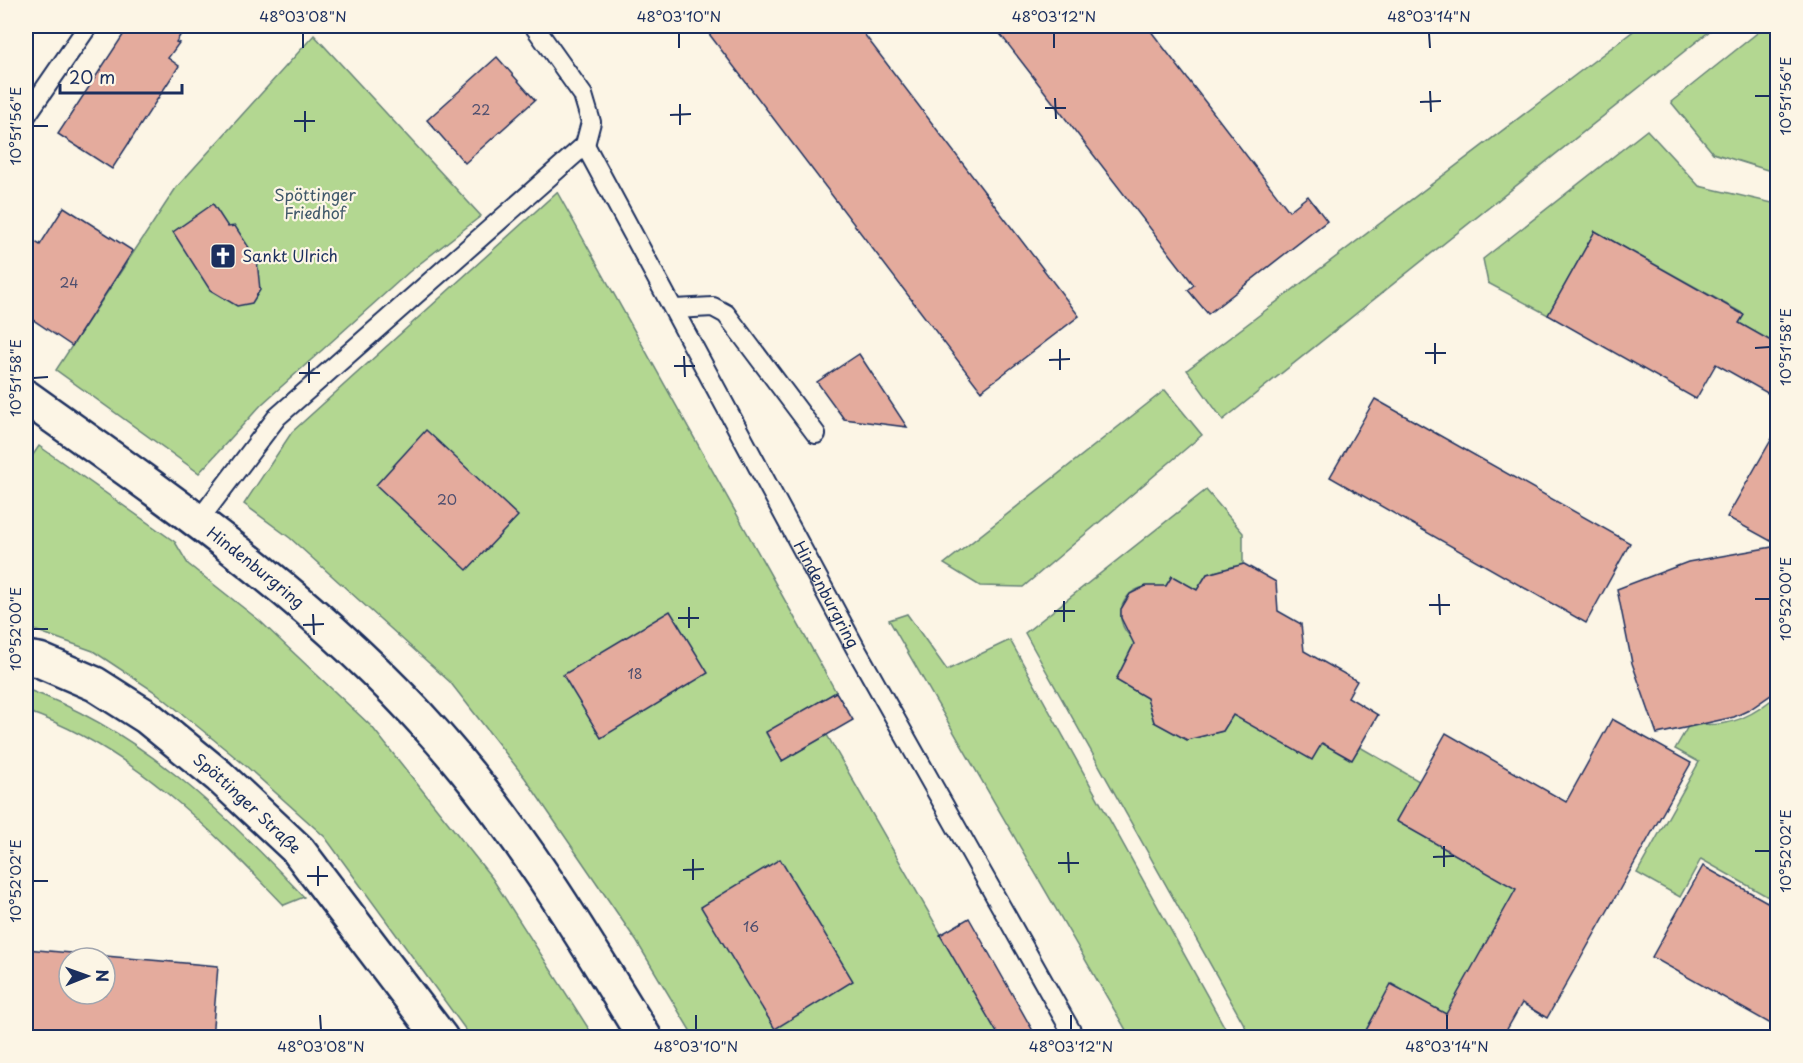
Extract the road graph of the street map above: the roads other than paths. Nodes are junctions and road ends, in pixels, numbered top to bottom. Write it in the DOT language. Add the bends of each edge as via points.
graph roads {
  1 [pos="88,26"];
  2 [pos="534,26"];
  3 [pos="26,116"];
  4 [pos="585,146"];
  5 [pos="675,309"];
  6 [pos="26,397"];
  7 [pos="816,434"];
  8 [pos="199,520"];
  9 [pos="26,658"];
  10 [pos="441,1038"];
  11 [pos="645,1038"];
  12 [pos="1075,1038"];
  1 -- 3 [label="lane"];
  2 -- 4 [label="lane" via="583,95 591,122"];
  4 -- 5 [label="lane, Hindenburgring"];
  4 -- 8 [label="lane, Hindenburgring" via="277,417"];
  5 -- 7 [label="lane" via="713,307 726,314"];
  5 -- 12 [label="lane, Hindenburgring" via="856,649"];
  6 -- 8 [label="main road, Hindenburgring"];
  8 -- 11 [label="main road, Hindenburgring" via="286,589 381,676 435,734 505,822"];
  9 -- 10 [label="main road, Spöttinger Straße" via="96,684 147,717 219,776 298,849"];
}
